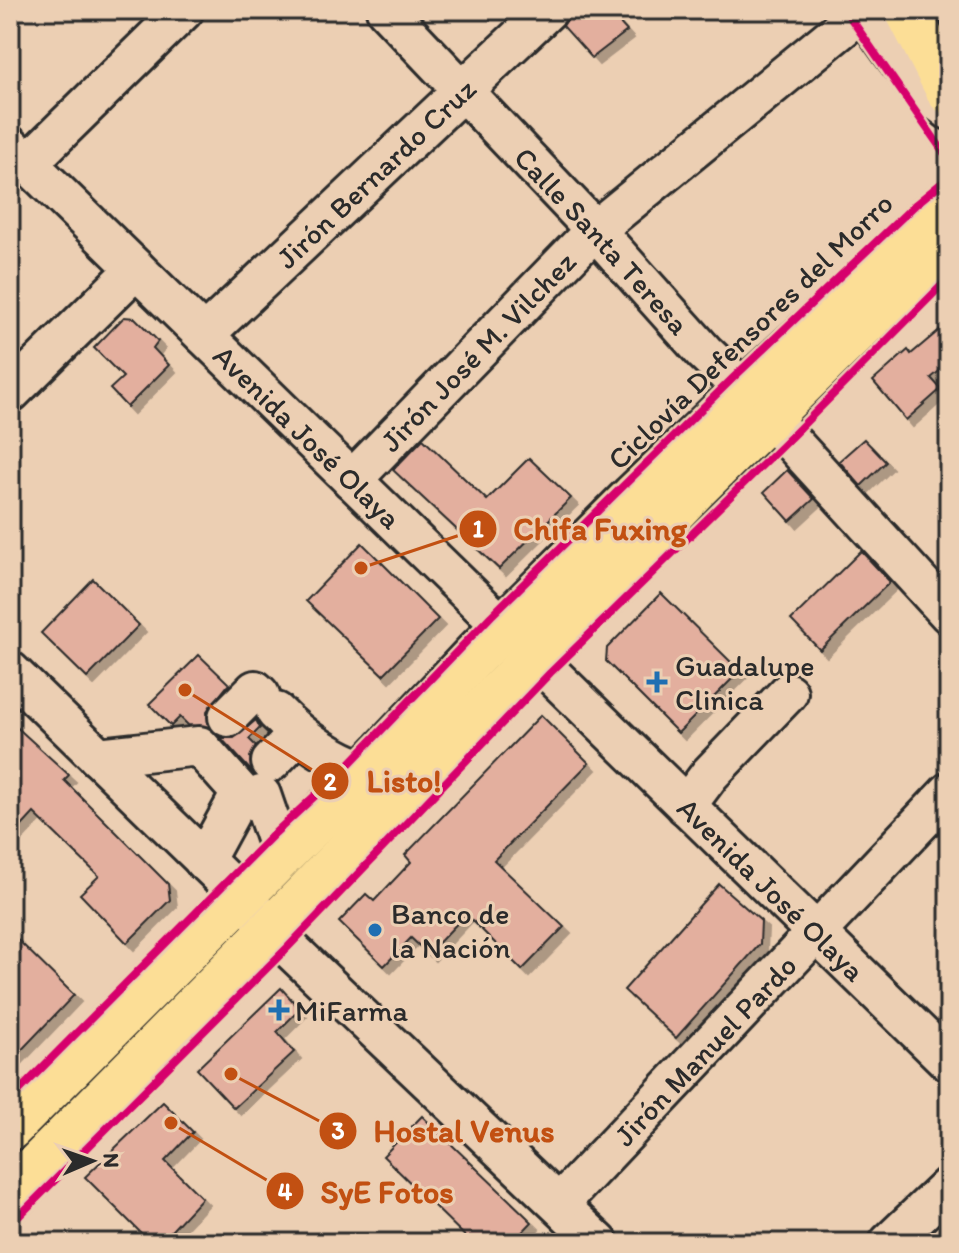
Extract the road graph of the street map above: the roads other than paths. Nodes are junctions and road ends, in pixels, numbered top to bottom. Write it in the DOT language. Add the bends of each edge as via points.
graph roads {
  1 [pos="184,10"];
  2 [pos="386,10"];
  3 [pos="548,10"];
  4 [pos="863,10"];
  5 [pos="907,10"];
  6 [pos="461,91"];
  7 [pos="949,92"];
  8 [pos="949,110"];
  9 [pos="19,154"];
  10 [pos="949,203"];
  11 [pos="595,230"];
  12 [pos="949,240"];
  13 [pos="136,269"];
  14 [pos="204,335"];
  15 [pos="10,393"];
  16 [pos="756,404"];
  17 [pos="352,480"];
  18 [pos="949,614"];
  19 [pos="503,627"];
  20 [pos="534,657"];
  21 [pos="10,671"];
  22 [pos="788,693"];
  23 [pos="278,714"];
  24 [pos="210,735"];
  25 [pos="98,757"];
  26 [pos="366,771"];
  27 [pos="255,784"];
  28 [pos="949,792"];
  29 [pos="686,806"];
  30 [pos="281,853"];
  31 [pos="204,861"];
  32 [pos="240,895"];
  33 [pos="271,929"];
  34 [pos="816,932"];
  35 [pos="949,1062"];
  36 [pos="10,1128"];
  37 [pos="949,1186"];
  38 [pos="10,1193"];
  39 [pos="559,1204"];
  40 [pos="599,1243"];
  41 [pos="889,1243"];
  1 -- 9 [label="street"];
  2 -- 6 [label="street, Calle Santa Teresa"];
  3 -- 6 [label="street, Jirón Bernardo Cruz"];
  4 -- 8 [label="street" via="907,72"];
  4 -- 11 [label="street, Jirón José M. Vilchez"];
  5 -- 7 [label="main road"];
  6 -- 11 [label="street, Calle Santa Teresa"];
  6 -- 14 [label="street, Jirón Bernardo Cruz"];
  9 -- 13 [label="street, Avenida José Olaya"];
  10 -- 16 [label="main road"];
  11 -- 16 [label="street, Calle Santa Teresa"];
  11 -- 17 [label="street, Jirón José M. Vilchez"];
  12 -- 16 [label="main road"];
  13 -- 14 [label="street, Avenida José Olaya"];
  13 -- 15 [label="street"];
  14 -- 17 [label="street, Avenida José Olaya"];
  16 -- 18 [label="street, Calle Santa Teresa"];
  16 -- 19 [label="main road" via="634,496"];
  16 -- 20 [label="main road" via="696,488"];
  17 -- 19 [label="street, Avenida José Olaya"];
  19 -- 20 [label="street, Avenida José Olaya"];
  19 -- 26 [label="main road"];
  20 -- 29 [label="street, Avenida José Olaya"];
  20 -- 33 [label="main road"];
  21 -- 25 [label="street"];
  22 -- 29 [label="street"];
  23 -- 24 [label="street" via="255,690"];
  23 -- 26 [label="street" via="348,765"];
  23 -- 27 [label="street"];
  24 -- 25 [label="street"];
  24 -- 27 [label="street"];
  25 -- 31 [label="street"];
  26 -- 30 [label="main road"];
  27 -- 30 [label="street"];
  27 -- 31 [label="street"];
  28 -- 34 [label="street, Jirón Manuel Pardo"];
  29 -- 34 [label="street, Avenida José Olaya"];
  30 -- 32 [label="main road"];
  31 -- 32 [label="street"];
  32 -- 33 [label="street"];
  32 -- 36 [label="main road"];
  33 -- 38 [label="main road"];
  33 -- 39 [label="street"];
  34 -- 35 [label="street, Avenida José Olaya"];
  34 -- 39 [label="street, Jirón Manuel Pardo"];
  37 -- 41 [label="street"];
  39 -- 40 [label="street"];
}
